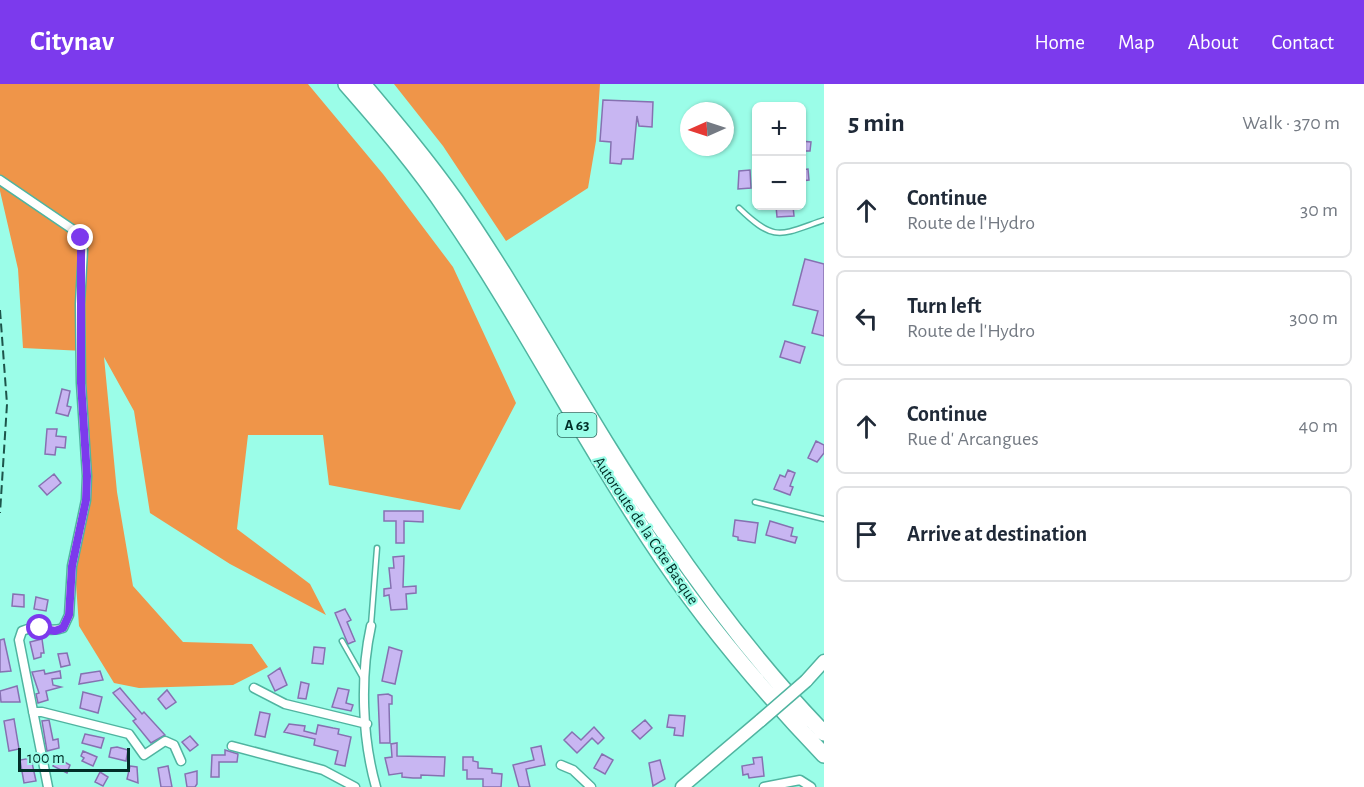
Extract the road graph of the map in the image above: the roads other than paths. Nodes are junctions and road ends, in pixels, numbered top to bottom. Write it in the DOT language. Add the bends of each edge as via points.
graph roads {
  1 [pos="346,84"];
  2 [pos="363,84"];
  3 [pos="0,180"];
  4 [pos="739,208"];
  5 [pos="824,220"];
  6 [pos="755,502"];
  7 [pos="824,519"];
  8 [pos="377,548"];
  9 [pos="371,626"];
  10 [pos="342,641"];
  11 [pos="824,661"];
  12 [pos="364,678"];
  13 [pos="254,688"];
  14 [pos="33,712"];
  15 [pos="367,724"];
  16 [pos="824,733"];
  17 [pos="232,746"];
  18 [pos="824,755"];
  19 [pos="181,761"];
  20 [pos="561,765"];
  21 [pos="48,787"];
  22 [pos="355,787"];
  23 [pos="376,787"];
  24 [pos="591,787"];
  25 [pos="682,787"];
  26 [pos="764,787"];
  27 [pos="811,787"];
  1 -- 18 [label="highway, Autoroute de la Côte Basque / A 63" via="397,143 453,218 651,543 719,634"];
  2 -- 16 [label="highway, Autoroute de la Côte Basque / A 63" via="456,201 663,532 734,628 795,704"];
  3 -- 14 [label="street" via="81,238 86,500 72,566 69,615 63,628 55,631 30,627 22,631 19,640"];
  4 -- 5 [label="lane" via="770,233 780,234"];
  6 -- 7 [label="lane"];
  8 -- 9 [label="lane"];
  9 -- 12 [label="street"];
  10 -- 12 [label="lane"];
  11 -- 25 [label="street, bridge" via="806,681"];
  12 -- 15 [label="street"];
  13 -- 15 [label="street" via="285,704"];
  14 -- 19 [label="street" via="129,734 144,755 165,741 174,745"];
  14 -- 21 [label="street"];
  15 -- 23 [label="street" via="368,758"];
  17 -- 22 [label="street" via="323,770"];
  20 -- 24 [label="street" via="573,770"];
  26 -- 27 [label="street" via="800,780"];
}
